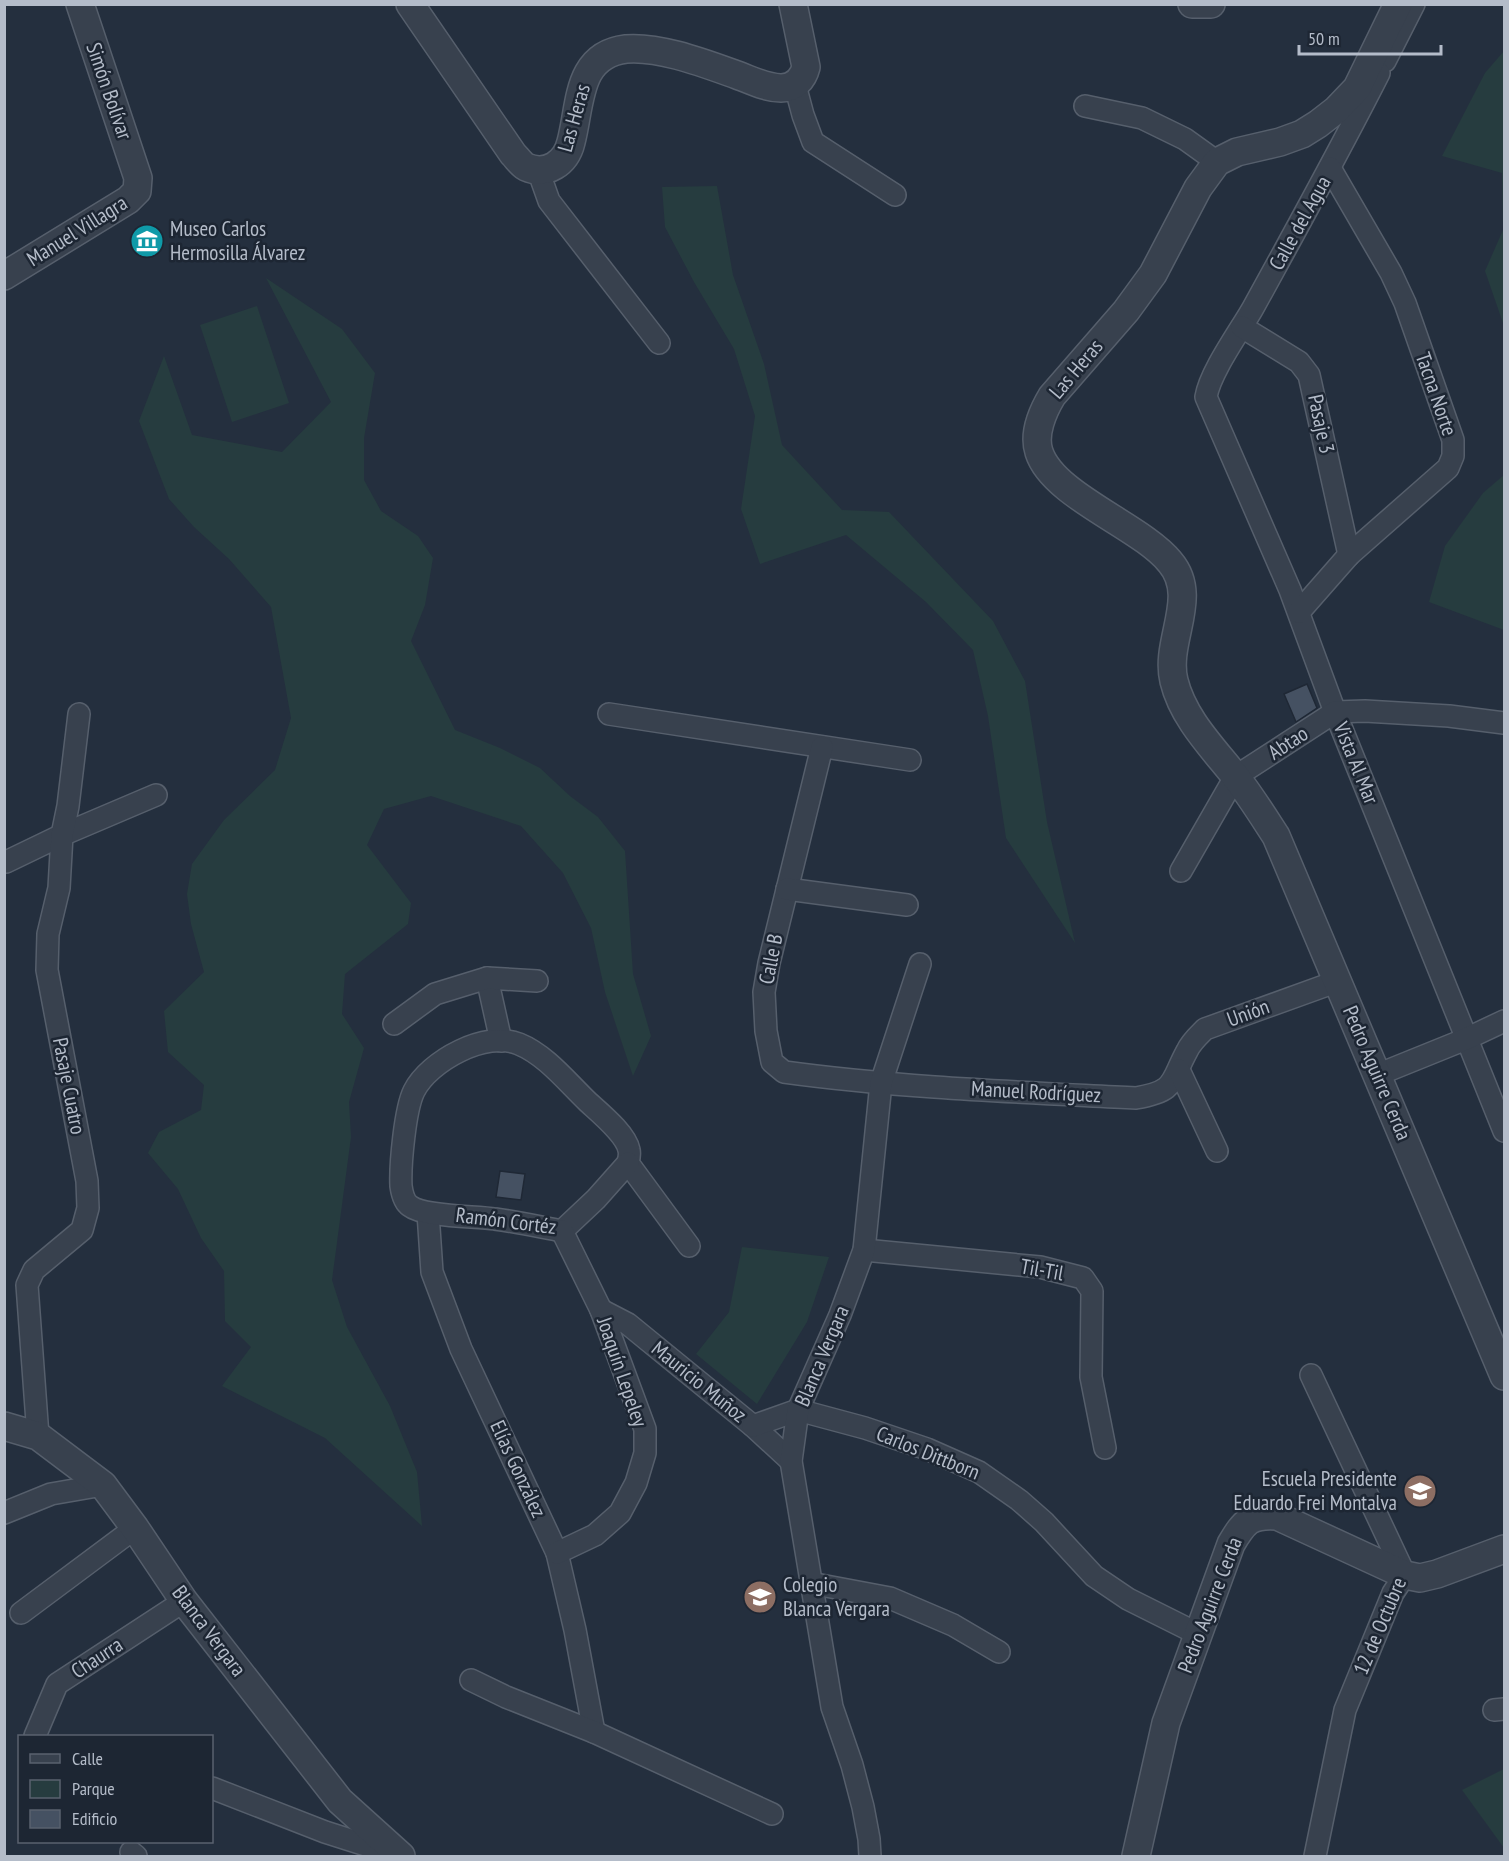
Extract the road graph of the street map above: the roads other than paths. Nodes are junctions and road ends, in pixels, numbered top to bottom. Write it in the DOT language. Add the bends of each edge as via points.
graph roads {
  1 [pos="80,4"];
  2 [pos="410,4"];
  3 [pos="793,4"];
  4 [pos="1192,4"];
  5 [pos="1211,4"];
  6 [pos="1398,4"];
  7 [pos="1414,4"];
  8 [pos="1381,55"];
  9 [pos="795,85"];
  10 [pos="1085,106"];
  11 [pos="1217,162"];
  12 [pos="1330,168"];
  13 [pos="537,170"];
  14 [pos="138,178"];
  15 [pos="895,195"];
  16 [pos="4,276"];
  17 [pos="1242,327"];
  18 [pos="659,343"];
  19 [pos="1206,396"];
  20 [pos="1349,555"];
  21 [pos="1299,612"];
  22 [pos="1335,712"];
  23 [pos="79,714"];
  24 [pos="609,714"];
  25 [pos="1504,723"];
  26 [pos="822,747"];
  27 [pos="910,760"];
  28 [pos="1235,777"];
  29 [pos="156,795"];
  30 [pos="62,835"];
  31 [pos="6,862"];
  32 [pos="1181,871"];
  33 [pos="787,889"];
  34 [pos="907,905"];
  35 [pos="920,964"];
  36 [pos="487,978"];
  37 [pos="537,981"];
  38 [pos="1338,981"];
  39 [pos="1504,1021"];
  40 [pos="394,1024"];
  41 [pos="1466,1039"];
  42 [pos="501,1041"];
  43 [pos="1179,1070"];
  44 [pos="1377,1075"];
  45 [pos="881,1083"];
  46 [pos="1504,1131"];
  47 [pos="1217,1151"];
  48 [pos="628,1163"];
  49 [pos="428,1213"];
  50 [pos="562,1231"];
  51 [pos="689,1246"];
  52 [pos="864,1250"];
  53 [pos="601,1310"];
  54 [pos="1311,1375"];
  55 [pos="1504,1376"];
  56 [pos="798,1410"];
  57 [pos="4,1426"];
  58 [pos="753,1426"];
  59 [pos="38,1436"];
  60 [pos="1105,1448"];
  61 [pos="791,1461"];
  62 [pos="103,1485"];
  63 [pos="4,1513"];
  64 [pos="135,1528"];
  65 [pos="1504,1549"];
  66 [pos="557,1553"];
  67 [pos="1406,1575"];
  68 [pos="810,1583"];
  69 [pos="184,1601"];
  70 [pos="21,1613"];
  71 [pos="1198,1634"];
  72 [pos="999,1652"];
  73 [pos="471,1680"];
  74 [pos="594,1732"];
  75 [pos="36,1735"];
  76 [pos="213,1788"];
  77 [pos="772,1814"];
  78 [pos="401,1856"];
  79 [pos="870,1857"];
  80 [pos="1136,1857"];
  81 [pos="1315,1857"];
  1 -- 14 [label="street, Simón Bolívar"];
  2 -- 13 [label="street, Las Heras" via="513,154 525,166"];
  3 -- 9 [label="street" via="806,67"];
  4 -- 5 [label="street"];
  6 -- 8 [label="street"];
  7 -- 8 [label="street"];
  8 -- 11 [label="street" via="1357,88 1318,124 1302,134 1237,152"];
  8 -- 12 [label="street, Calle del Agua"];
  9 -- 13 [label="street, Las Heras" via="763,85 645,49 611,52 598,60 581,89 567,153 551,169"];
  9 -- 15 [label="street" via="813,141"];
  10 -- 11 [label="street" via="1142,118 1185,139"];
  11 -- 28 [label="street, Las Heras" via="1198,188 1153,274 1052,396 1042,412 1037,441 1045,465 1057,478 1152,546 1177,571 1182,605 1172,655 1174,681 1203,739"];
  12 -- 17 [label="street, Calle del Agua"];
  12 -- 20 [label="street, Tacna Norte" via="1405,303 1453,440 1448,468"];
  13 -- 18 [label="street" via="549,201"];
  14 -- 16 [label="street, Manuel Villagra" via="137,191 128,200"];
  17 -- 19 [label="street, Calle del Agua" via="1208,385"];
  17 -- 20 [label="street, Pasaje 3" via="1299,362 1309,375"];
  19 -- 21 [label="street, Vista Al Mar"];
  20 -- 21 [label="street, Tacna Norte"];
  21 -- 22 [label="street, Vista Al Mar"];
  22 -- 25 [label="street" via="1449,716"];
  22 -- 28 [label="street, Abtao"];
  22 -- 41 [label="street, Vista Al Mar"];
  23 -- 30 [label="street, Pasaje Cuatro"];
  24 -- 26 [label="street"];
  26 -- 27 [label="street"];
  26 -- 33 [label="street, Calle B"];
  28 -- 32 [label="street, Abtao"];
  28 -- 38 [label="street, Pedro Aguirre Cerda" via="1276,836"];
  29 -- 30 [label="street"];
  30 -- 31 [label="street"];
  30 -- 59 [label="street, Pasaje Cuatro" via="47,970 87,1181 88,1208 82,1230 34,1270 27,1285"];
  33 -- 34 [label="street"];
  33 -- 45 [label="street, Calle B" via="764,992 772,1062 784,1072"];
  35 -- 45 [label="street, Blanca Vergara"];
  36 -- 37 [label="street"];
  36 -- 40 [label="street" via="435,994"];
  36 -- 42 [label="street"];
  38 -- 43 [label="street, Unión" via="1205,1029 1187,1050"];
  38 -- 44 [label="street, Pedro Aguirre Cerda"];
  39 -- 41 [label="street"];
  41 -- 44 [label="street"];
  41 -- 46 [label="street, Vista Al Mar"];
  42 -- 48 [label="street" via="516,1042 535,1052 604,1117 626,1142 630,1152"];
  42 -- 49 [label="street" via="453,1053 432,1068 414,1091 406,1120 401,1186 410,1207"];
  43 -- 45 [label="street, Manuel Rodríguez" via="1169,1087 1136,1098"];
  43 -- 47 [label="street"];
  44 -- 55 [label="street, Pedro Aguirre Cerda"];
  45 -- 52 [label="street, Blanca Vergara"];
  48 -- 50 [label="street, Ramón Cortéz"];
  48 -- 51 [label="street"];
  49 -- 50 [label="street, Ramón Cortéz" via="493,1218"];
  49 -- 66 [label="street, Elías González" via="432,1272 461,1349"];
  50 -- 53 [label="street, Joaquín Lepeley"];
  52 -- 56 [label="street, Blanca Vergara"];
  52 -- 60 [label="street, Til-Til" via="1040,1267 1083,1278 1092,1291 1091,1377"];
  53 -- 58 [label="street, Mauricio Muñoz" via="628,1324"];
  53 -- 66 [label="street, Joaquín Lepeley" via="645,1430 645,1453 636,1483 620,1513 595,1535"];
  54 -- 67 [label="street, 12 de Octubre"];
  56 -- 58 [label="street"];
  56 -- 61 [label="street, Blanca Vergara"];
  56 -- 71 [label="street, Carlos Dittborn" via="927,1449 979,1472 1044,1522 1094,1576 1128,1599"];
  57 -- 59 [label="street, Blanca Vergara"];
  58 -- 61 [label="street, Mauricio Muñoz"];
  59 -- 62 [label="street, Blanca Vergara"];
  61 -- 68 [label="street, Blanca Vergara"];
  62 -- 63 [label="street" via="51,1494"];
  62 -- 64 [label="street, Blanca Vergara"];
  64 -- 69 [label="street, Blanca Vergara"];
  64 -- 70 [label="street"];
  65 -- 67 [label="street, Pedro Aguirre Cerda" via="1437,1574 1420,1578"];
  66 -- 74 [label="street, Elías González"];
  67 -- 71 [label="street, Pedro Aguirre Cerda" via="1277,1516 1250,1518 1231,1544"];
  67 -- 81 [label="street, 12 de Octubre" via="1394,1593 1345,1710"];
  68 -- 72 [label="street" via="890,1598 954,1625"];
  68 -- 79 [label="street, Blanca Vergara" via="832,1707 863,1807"];
  69 -- 75 [label="street, Chaurra" via="57,1684"];
  69 -- 78 [label="street, Blanca Vergara" via="340,1801"];
  71 -- 80 [label="street, Pedro Aguirre Cerda" via="1166,1723"];
  73 -- 74 [label="street"];
  74 -- 77 [label="street"];
  76 -- 78 [label="street" via="325,1832"];
}
